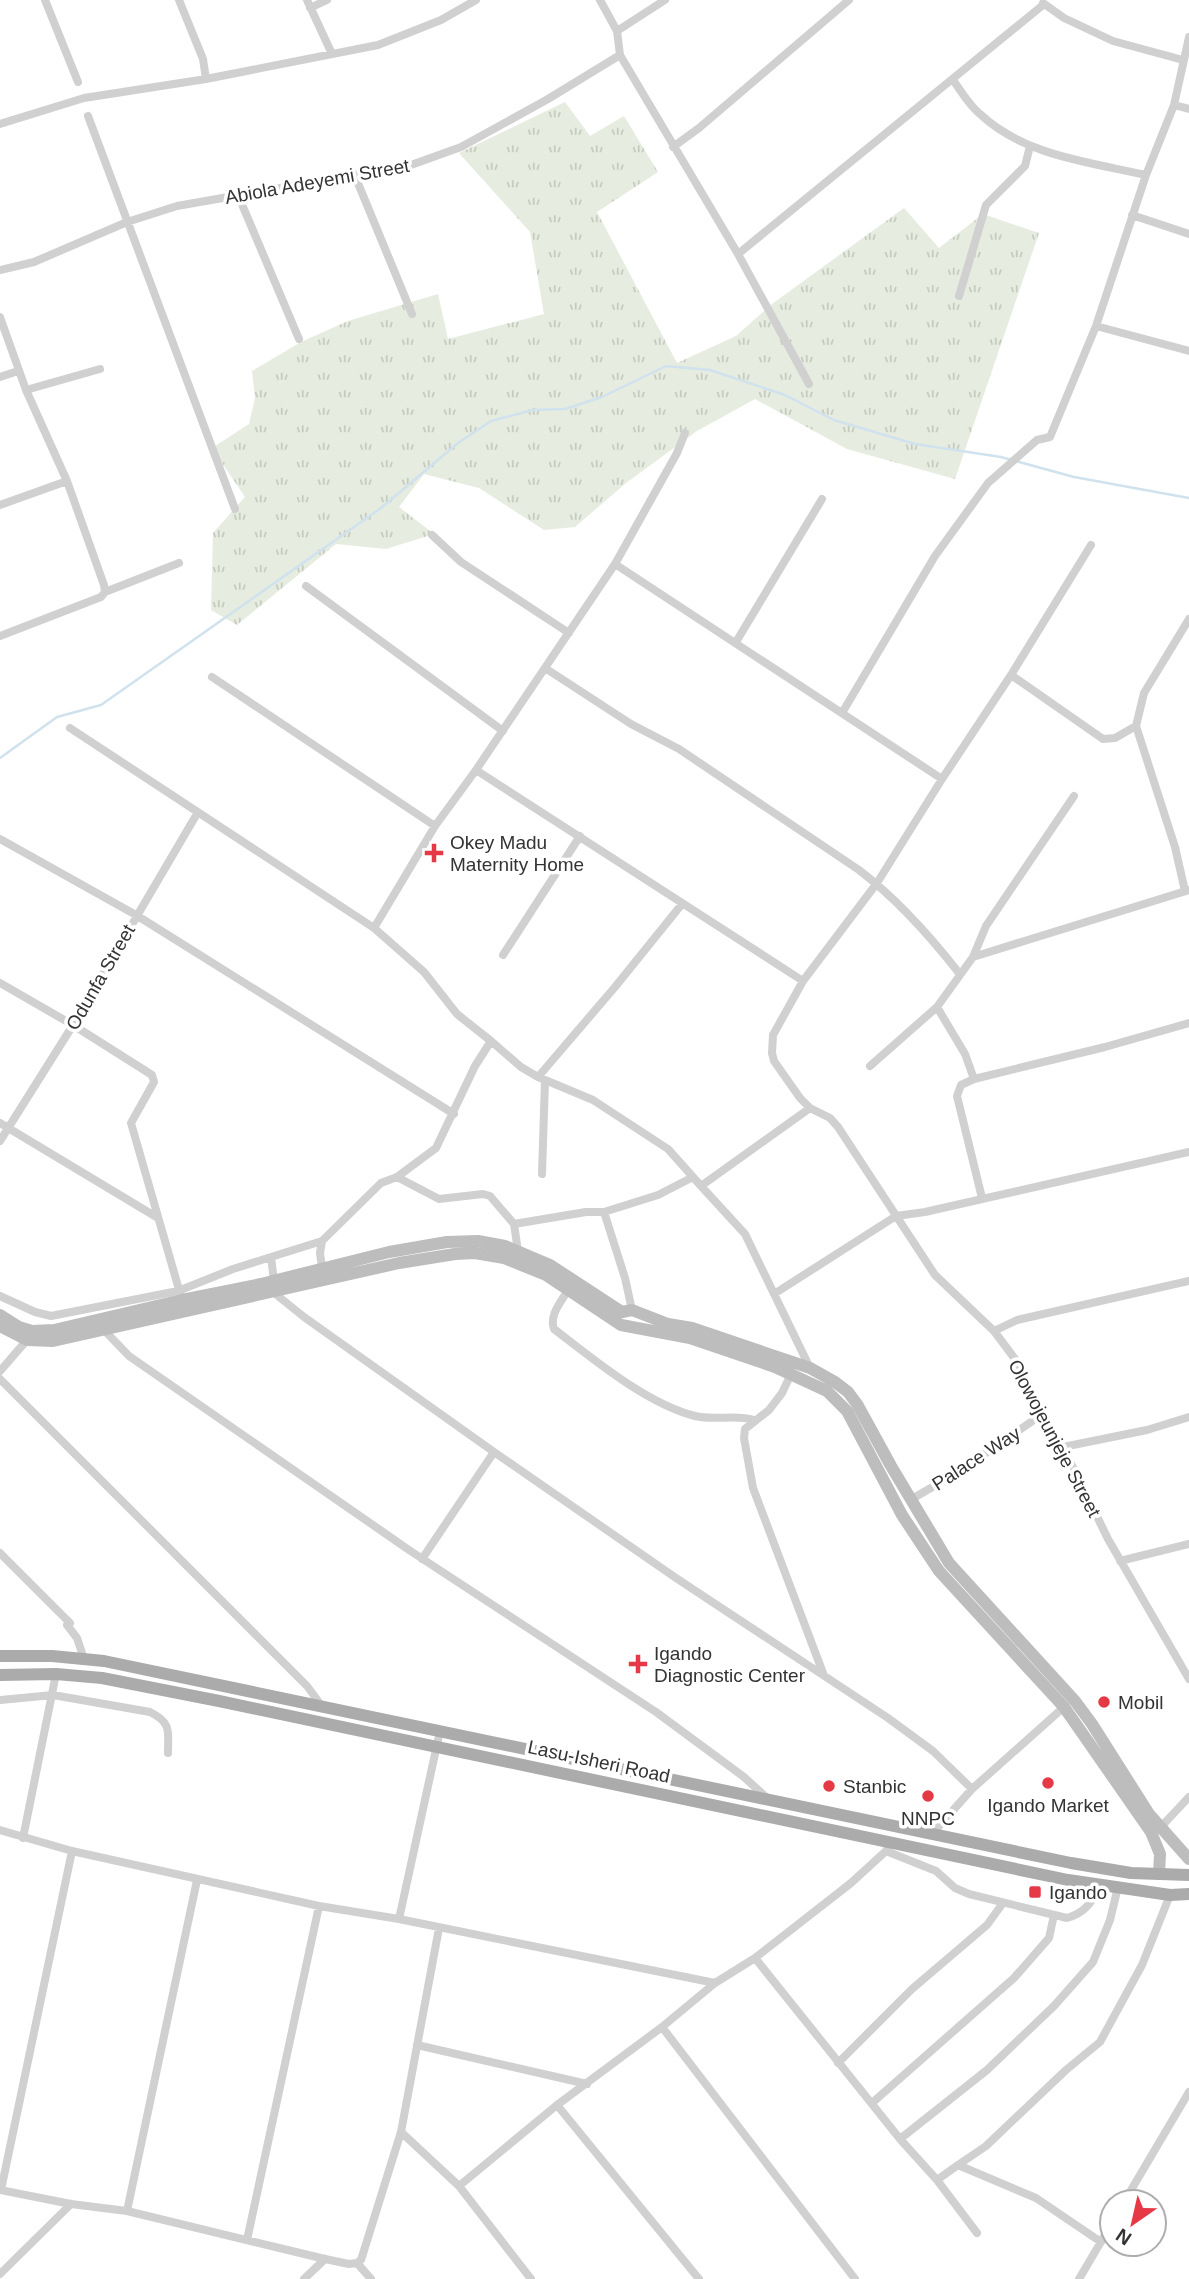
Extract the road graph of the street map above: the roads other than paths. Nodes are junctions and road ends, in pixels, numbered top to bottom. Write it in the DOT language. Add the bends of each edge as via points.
graph roads {
  1 [pos="45,0"];
  2 [pos="179,0"];
  3 [pos="327,0"];
  4 [pos="476,0"];
  5 [pos="600,0"];
  6 [pos="665,0"];
  7 [pos="849,0"];
  8 [pos="1042,2"];
  9 [pos="308,4"];
  10 [pos="617,30"];
  11 [pos="1189,37"];
  12 [pos="332,54"];
  13 [pos="620,55"];
  14 [pos="1183,60"];
  15 [pos="206,79"];
  16 [pos="953,80"];
  17 [pos="78,82"];
  18 [pos="1174,105"];
  19 [pos="1189,109"];
  20 [pos="88,116"];
  21 [pos="0,124"];
  22 [pos="1030,146"];
  23 [pos="673,147"];
  24 [pos="1146,175"];
  25 [pos="355,176"];
  26 [pos="238,195"];
  27 [pos="1132,215"];
  28 [pos="127,222"];
  29 [pos="1189,234"];
  30 [pos="738,254"];
  31 [pos="0,270"];
  32 [pos="960,296"];
  33 [pos="412,314"];
  34 [pos="0,317"];
  35 [pos="1096,327"];
  36 [pos="299,339"];
  37 [pos="1189,351"];
  38 [pos="100,369"];
  39 [pos="18,371"];
  40 [pos="0,377"];
  41 [pos="809,384"];
  42 [pos="26,390"];
  43 [pos="685,433"];
  44 [pos="67,481"];
  45 [pos="822,499"];
  46 [pos="0,505"];
  47 [pos="235,509"];
  48 [pos="432,535"];
  49 [pos="1091,545"];
  50 [pos="179,563"];
  51 [pos="615,564"];
  52 [pos="306,586"];
  53 [pos="104,592"];
  54 [pos="1189,619"];
  55 [pos="569,633"];
  56 [pos="0,636"];
  57 [pos="736,642"];
  58 [pos="545,668"];
  59 [pos="1011,675"];
  60 [pos="212,677"];
  61 [pos="842,713"];
  62 [pos="1136,726"];
  63 [pos="70,728"];
  64 [pos="503,731"];
  65 [pos="477,770"];
  66 [pos="942,779"];
  67 [pos="1074,796"];
  68 [pos="198,812"];
  69 [pos="435,826"];
  70 [pos="580,836"];
  71 [pos="0,839"];
  72 [pos="877,883"];
  73 [pos="1187,890"];
  74 [pos="682,904"];
  75 [pos="136,915"];
  76 [pos="374,928"];
  77 [pos="503,955"];
  78 [pos="973,957"];
  79 [pos="960,974"];
  80 [pos="803,981"];
  81 [pos="0,983"];
  82 [pos="937,1007"];
  83 [pos="1189,1023"];
  84 [pos="73,1026"];
  85 [pos="491,1041"];
  86 [pos="870,1066"];
  87 [pos="541,1079"];
  88 [pos="974,1079"];
  89 [pos="810,1108"];
  90 [pos="454,1114"];
  91 [pos="4,1125"];
  92 [pos="0,1141"];
  93 [pos="1189,1152"];
  94 [pos="542,1174"];
  95 [pos="397,1177"];
  96 [pos="693,1177"];
  97 [pos="701,1186"];
  98 [pos="982,1198"];
  99 [pos="604,1212"];
  100 [pos="896,1216"];
  101 [pos="158,1218"];
  102 [pos="514,1224"];
  103 [pos="321,1241"];
  104 [pos="518,1251"];
  105 [pos="271,1257"];
  106 [pos="322,1268"];
  107 [pos="1189,1281"];
  108 [pos="273,1286"];
  109 [pos="568,1290"];
  110 [pos="774,1294"];
  111 [pos="180,1295"];
  112 [pos="0,1296"];
  113 [pos="85,1308"];
  114 [pos="632,1310"];
  115 [pos="0,1315"];
  116 [pos="86,1324"];
  117 [pos="0,1326"];
  118 [pos="104,1330"];
  119 [pos="994,1331"];
  120 [pos="27,1340"];
  121 [pos="810,1368"];
  122 [pos="0,1371"];
  123 [pos="791,1374"];
  124 [pos="0,1380"];
  125 [pos="1041,1415"];
  126 [pos="1189,1417"];
  127 [pos="754,1420"];
  128 [pos="1063,1447"];
  129 [pos="494,1452"];
  130 [pos="910,1500"];
  131 [pos="1189,1544"];
  132 [pos="0,1553"];
  133 [pos="422,1559"];
  134 [pos="1120,1561"];
  135 [pos="0,1656"];
  136 [pos="84,1659"];
  137 [pos="823,1673"];
  138 [pos="56,1674"];
  139 [pos="0,1675"];
  140 [pos="1189,1679"];
  141 [pos="52,1695"];
  142 [pos="0,1700"];
  143 [pos="320,1705"];
  144 [pos="1064,1707"];
  145 [pos="440,1731"];
  146 [pos="437,1747"];
  147 [pos="167,1753"];
  148 [pos="972,1789"];
  149 [pos="1189,1797"];
  150 [pos="767,1798"];
  151 [pos="1160,1828"];
  152 [pos="0,1830"];
  153 [pos="931,1835"];
  154 [pos="23,1838"];
  155 [pos="888,1847"];
  156 [pos="72,1851"];
  157 [pos="1189,1860"];
  158 [pos="1160,1874"];
  159 [pos="1189,1875"];
  160 [pos="197,1880"];
  161 [pos="1101,1885"];
  162 [pos="1118,1887"];
  163 [pos="1189,1894"];
  164 [pos="1170,1895"];
  165 [pos="1003,1903"];
  166 [pos="319,1906"];
  167 [pos="1054,1915"];
  168 [pos="400,1919"];
  169 [pos="439,1928"];
  170 [pos="755,1958"];
  171 [pos="715,1983"];
  172 [pos="662,2027"];
  173 [pos="417,2045"];
  174 [pos="838,2063"];
  175 [pos="587,2084"];
  176 [pos="1189,2092"];
  177 [pos="872,2103"];
  178 [pos="557,2105"];
  179 [pos="401,2132"];
  180 [pos="900,2138"];
  181 [pos="958,2165"];
  182 [pos="937,2180"];
  183 [pos="459,2186"];
  184 [pos="1132,2188"];
  185 [pos="1,2190"];
  186 [pos="71,2204"];
  187 [pos="127,2211"];
  188 [pos="977,2233"];
  189 [pos="247,2240"];
  190 [pos="1098,2240"];
  191 [pos="1098,2247"];
  192 [pos="325,2259"];
  193 [pos="357,2263"];
  194 [pos="0,2274"];
  195 [pos="304,2279"];
  196 [pos="371,2279"];
  197 [pos="531,2279"];
  198 [pos="699,2279"];
  199 [pos="855,2279"];
  200 [pos="1079,2279"];
  1 -- 17 [label="street"];
  2 -- 15 [label="street" via="203,59"];
  3 -- 9 [label="street"];
  4 -- 12 [label="street" via="379,45"];
  5 -- 10 [label="street"];
  6 -- 10 [label="street"];
  7 -- 23 [label="street"];
  8 -- 14 [label="street" via="1113,41"];
  8 -- 16 [label="street"];
  9 -- 12 [label="street"];
  10 -- 13 [label="street"];
  11 -- 14 [label="street"];
  12 -- 15 [label="street"];
  13 -- 23 [label="street"];
  13 -- 25 [label="street, Abiola Adeyemi Street" via="461,147 411,165"];
  14 -- 18 [label="street"];
  15 -- 21 [label="street" via="84,99"];
  16 -- 22 [label="street" via="978,113"];
  16 -- 30 [label="street"];
  18 -- 19 [label="street"];
  18 -- 24 [label="street"];
  20 -- 28 [label="street"];
  22 -- 24 [label="street"];
  22 -- 32 [label="street" via="1025,166 986,205"];
  23 -- 30 [label="street"];
  24 -- 27 [label="street"];
  25 -- 26 [label="street, Abiola Adeyemi Street"];
  25 -- 33 [label="street"];
  26 -- 28 [label="street, Abiola Adeyemi Street" via="177,206"];
  26 -- 36 [label="street"];
  27 -- 29 [label="street"];
  27 -- 35 [label="street"];
  28 -- 31 [label="street, Abiola Adeyemi Street" via="34,262"];
  28 -- 47 [label="street"];
  30 -- 41 [label="street"];
  34 -- 39 [label="street"];
  35 -- 37 [label="street"];
  35 -- 61 [label="street" via="1050,437 1037,440 988,483 935,556"];
  38 -- 42 [label="street"];
  39 -- 40 [label="street"];
  39 -- 42 [label="street"];
  42 -- 44 [label="street"];
  43 -- 51 [label="street"];
  44 -- 46 [label="street"];
  44 -- 53 [label="street"];
  45 -- 57 [label="street"];
  48 -- 55 [label="street" via="461,562"];
  49 -- 59 [label="street, Olowojeunjeje Street"];
  50 -- 53 [label="street"];
  51 -- 55 [label="street"];
  51 -- 57 [label="street"];
  52 -- 64 [label="street"];
  53 -- 56 [label="street"];
  54 -- 62 [label="street" via="1144,693"];
  55 -- 58 [label="street"];
  57 -- 61 [label="street"];
  58 -- 64 [label="street"];
  58 -- 72 [label="street" via="679,749"];
  59 -- 62 [label="street" via="1097,737 1110,740"];
  59 -- 66 [label="street, Olowojeunjeje Street"];
  60 -- 69 [label="street"];
  61 -- 66 [label="street"];
  62 -- 73 [label="street"];
  63 -- 68 [label="street"];
  64 -- 65 [label="street"];
  65 -- 69 [label="street"];
  65 -- 70 [label="street"];
  66 -- 72 [label="street, Olowojeunjeje Street"];
  67 -- 78 [label="street" via="986,926"];
  68 -- 75 [label="street, Odunfa Street"];
  68 -- 76 [label="street"];
  69 -- 76 [label="street"];
  70 -- 74 [label="street"];
  70 -- 77 [label="street"];
  71 -- 75 [label="street"];
  72 -- 79 [label="street"];
  72 -- 80 [label="street, Olowojeunjeje Street"];
  73 -- 78 [label="street"];
  74 -- 80 [label="street"];
  74 -- 87 [label="street"];
  75 -- 84 [label="street, Odunfa Street"];
  75 -- 90 [label="street"];
  76 -- 85 [label="street" via="424,972 457,1014"];
  78 -- 79 [label="street"];
  79 -- 82 [label="street"];
  80 -- 89 [label="street, Olowojeunjeje Street" via="773,1035 772,1054"];
  81 -- 84 [label="street"];
  82 -- 86 [label="street"];
  82 -- 88 [label="street"];
  83 -- 88 [label="street"];
  84 -- 91 [label="street, Odunfa Street"];
  84 -- 101 [label="street" via="152,1075 154,1082 131,1123"];
  85 -- 87 [label="street"];
  85 -- 90 [label="street"];
  87 -- 94 [label="street"];
  87 -- 96 [label="street" via="617,1115 668,1149"];
  88 -- 98 [label="street" via="961,1085 957,1096"];
  89 -- 97 [label="street"];
  89 -- 100 [label="street, Olowojeunjeje Street" via="838,1127"];
  90 -- 95 [label="street" via="436,1148"];
  91 -- 92 [label="street, Odunfa Street"];
  91 -- 101 [label="street"];
  93 -- 98 [label="street"];
  95 -- 102 [label="street" via="439,1199 490,1196"];
  95 -- 103 [label="street" via="381,1183"];
  96 -- 97 [label="street"];
  96 -- 99 [label="street" via="658,1195"];
  97 -- 110 [label="street" via="745,1234"];
  98 -- 100 [label="street"];
  99 -- 102 [label="street"];
  99 -- 114 [label="street"];
  100 -- 110 [label="street"];
  100 -- 119 [label="street, Olowojeunjeje Street" via="935,1275"];
  101 -- 111 [label="street"];
  102 -- 104 [label="street"];
  103 -- 105 [label="street"];
  103 -- 106 [label="street"];
  104 -- 106 [label="main road" via="478,1241 447,1242"];
  104 -- 114 [label="main road" via="550,1265 622,1312"];
  105 -- 108 [label="street"];
  105 -- 111 [label="street" via="233,1269"];
  106 -- 108 [label="main road"];
  107 -- 119 [label="street" via="1017,1320"];
  108 -- 109 [label="main road" via="475,1253 520,1263"];
  108 -- 111 [label="main road"];
  108 -- 118 [label="main road"];
  108 -- 129 [label="street" via="314,1325"];
  109 -- 123 [label="main road" via="621,1325 690,1338"];
  109 -- 127 [label="street" via="553,1315 554,1329 604,1368 694,1416"];
  110 -- 121 [label="street"];
  111 -- 113 [label="street"];
  111 -- 116 [label="main road"];
  112 -- 113 [label="street" via="51,1315"];
  113 -- 116 [label="street"];
  114 -- 121 [label="main road"];
  115 -- 116 [label="main road" via="42,1332"];
  117 -- 120 [label="main road"];
  118 -- 120 [label="main road" via="53,1341"];
  118 -- 133 [label="street" via="129,1356"];
  119 -- 125 [label="street, Olowojeunjeje Street" via="1018,1363"];
  120 -- 122 [label="street"];
  121 -- 130 [label="main road" via="835,1382 857,1404"];
  123 -- 127 [label="street" via="769,1410"];
  123 -- 144 [label="main road" via="827,1391 848,1411 902,1515 939,1571"];
  124 -- 143 [label="street" via="307,1686"];
  125 -- 128 [label="street, Olowojeunjeje Street"];
  125 -- 130 [label="street, Palace Way"];
  126 -- 128 [label="street"];
  127 -- 137 [label="street" via="744,1437 753,1488"];
  128 -- 134 [label="street, Olowojeunjeje Street"];
  129 -- 133 [label="street"];
  129 -- 137 [label="street"];
  130 -- 151 [label="main road" via="949,1563 1074,1701"];
  131 -- 134 [label="street"];
  132 -- 136 [label="street" via="70,1623 67,1625 77,1637"];
  133 -- 150 [label="street" via="656,1712"];
  134 -- 140 [label="street, Olowojeunjeje Street"];
  135 -- 136 [label="main road, Lasu-Isheri Road"];
  136 -- 143 [label="main road, Lasu-Isheri Road"];
  137 -- 148 [label="street" via="933,1751"];
  138 -- 139 [label="main road, Lasu-Isheri Road"];
  138 -- 141 [label="street"];
  138 -- 146 [label="main road, Lasu-Isheri Road" via="102,1678"];
  141 -- 142 [label="street"];
  141 -- 147 [label="street" via="163,1718 168,1727"];
  141 -- 154 [label="street"];
  143 -- 145 [label="main road, Lasu-Isheri Road"];
  144 -- 148 [label="street"];
  144 -- 158 [label="main road" via="1151,1832 1160,1854"];
  145 -- 146 [label="street"];
  145 -- 150 [label="main road, Lasu-Isheri Road"];
  146 -- 155 [label="main road, Lasu-Isheri Road"];
  146 -- 168 [label="street"];
  148 -- 153 [label="street"];
  149 -- 151 [label="street"];
  150 -- 153 [label="main road, Lasu-Isheri Road"];
  151 -- 157 [label="main road"];
  152 -- 154 [label="street"];
  153 -- 158 [label="main road, Lasu-Isheri Road" via="1071,1863"];
  154 -- 156 [label="street"];
  155 -- 161 [label="main road, Lasu-Isheri Road"];
  155 -- 165 [label="street" via="936,1871 955,1888"];
  155 -- 170 [label="street" via="851,1883"];
  156 -- 160 [label="street"];
  156 -- 185 [label="street"];
  158 -- 159 [label="main road, Lasu-Isheri Road"];
  160 -- 166 [label="street"];
  160 -- 187 [label="street"];
  161 -- 162 [label="main road, Lasu-Isheri Road"];
  161 -- 167 [label="street" via="1080,1914"];
  162 -- 164 [label="main road, Lasu-Isheri Road"];
  162 -- 180 [label="street" via="1093,1962 987,2070"];
  163 -- 164 [label="main road, Lasu-Isheri Road"];
  164 -- 181 [label="street" via="1142,1965 1100,2042 986,2146"];
  165 -- 167 [label="street"];
  165 -- 174 [label="street" via="987,1925 912,1989"];
  166 -- 168 [label="street"];
  166 -- 189 [label="street"];
  167 -- 177 [label="street" via="1049,1938 1014,1978"];
  168 -- 169 [label="street"];
  169 -- 171 [label="street"];
  169 -- 173 [label="street"];
  170 -- 171 [label="street"];
  170 -- 174 [label="street"];
  171 -- 172 [label="street"];
  172 -- 175 [label="street"];
  172 -- 199 [label="street"];
  173 -- 175 [label="street"];
  173 -- 179 [label="street"];
  174 -- 177 [label="street"];
  175 -- 178 [label="street"];
  176 -- 184 [label="street"];
  177 -- 180 [label="street"];
  178 -- 183 [label="street"];
  178 -- 198 [label="street"];
  179 -- 183 [label="street"];
  179 -- 193 [label="street"];
  180 -- 182 [label="street"];
  181 -- 182 [label="street"];
  181 -- 190 [label="street" via="1036,2199"];
  182 -- 188 [label="street"];
  183 -- 197 [label="street"];
  185 -- 186 [label="street"];
  186 -- 187 [label="street"];
  186 -- 194 [label="street"];
  187 -- 189 [label="street"];
  189 -- 192 [label="street"];
  191 -- 200 [label="street"];
  192 -- 193 [label="street"];
  192 -- 195 [label="street"];
  193 -- 196 [label="street"];
}
